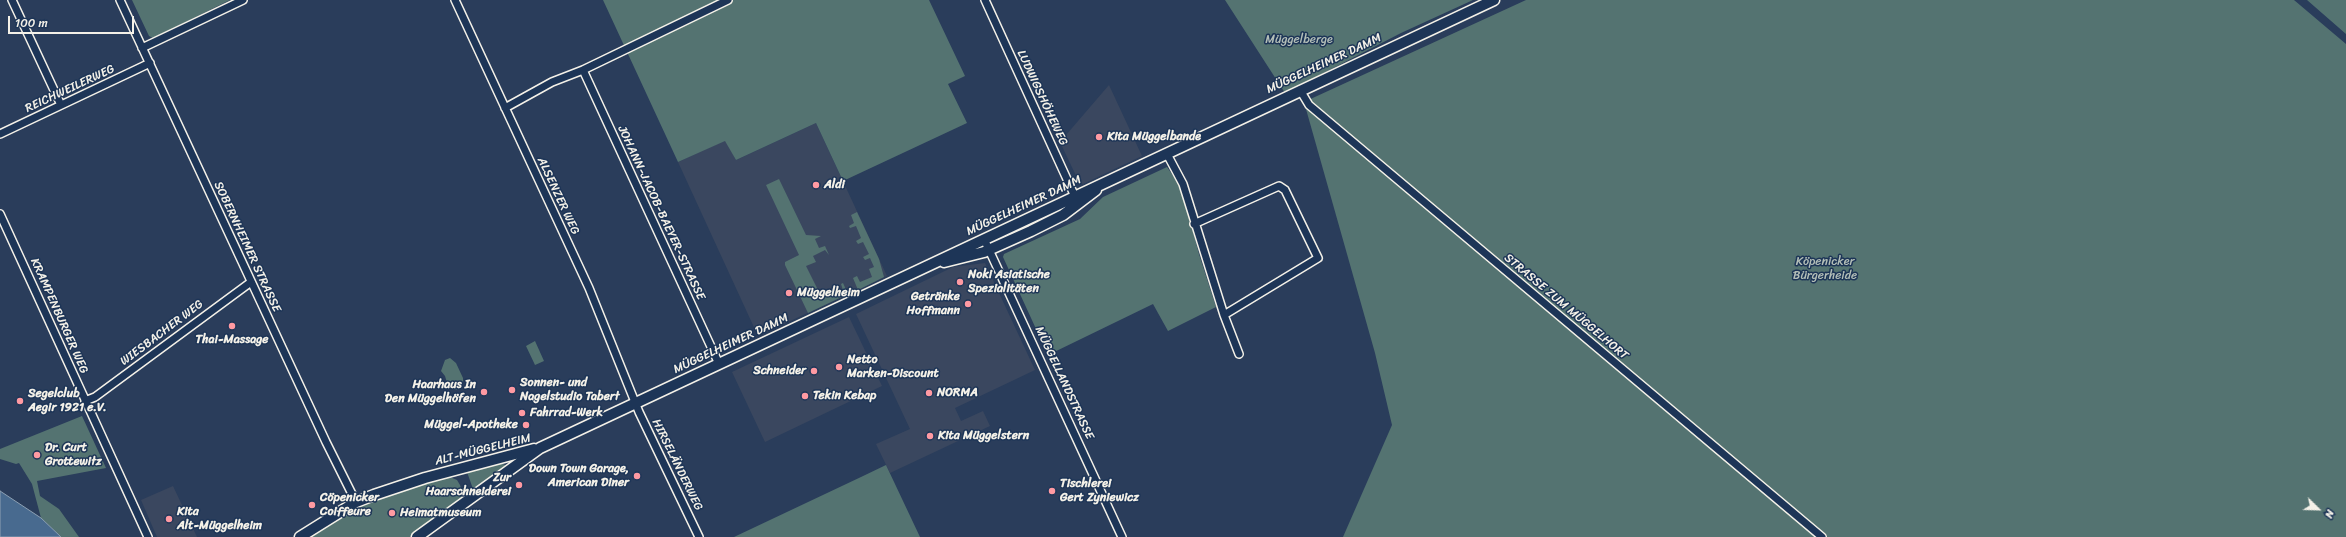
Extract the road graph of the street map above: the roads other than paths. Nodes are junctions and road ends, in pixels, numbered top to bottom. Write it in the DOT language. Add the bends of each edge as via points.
graph roads {
  1 [pos="12,0"];
  2 [pos="120,0"];
  3 [pos="243,0"];
  4 [pos="454,0"];
  5 [pos="728,0"];
  6 [pos="985,0"];
  7 [pos="1494,0"];
  8 [pos="142,48"];
  9 [pos="150,63"];
  10 [pos="583,70"];
  11 [pos="1300,90"];
  12 [pos="61,105"];
  13 [pos="505,108"];
  14 [pos="0,134"];
  15 [pos="1167,154"];
  16 [pos="1077,200"];
  17 [pos="0,214"];
  18 [pos="1194,224"];
  19 [pos="984,239"];
  20 [pos="989,250"];
  21 [pos="934,264"];
  22 [pos="252,282"];
  23 [pos="1224,315"];
  24 [pos="1239,354"];
  25 [pos="719,364"];
  26 [pos="85,401"];
  27 [pos="636,403"];
  28 [pos="540,448"];
  29 [pos="356,502"];
  30 [pos="148,537"];
  31 [pos="300,537"];
  32 [pos="417,537"];
  33 [pos="699,537"];
  34 [pos="1122,537"];
  35 [pos="1822,537"];
  1 -- 12 [label="street"];
  2 -- 8 [label="street, SOBERNHEIMER STRASSE"];
  3 -- 8 [label="street"];
  4 -- 13 [label="street, ALSENZER WEG"];
  5 -- 10 [label="street"];
  6 -- 16 [label="street, LUDWIGSHÖHEWEG"];
  7 -- 11 [label="main road, MÜGGELHEIMER DAMM"];
  8 -- 9 [label="street, SOBERNHEIMER STRASSE"];
  9 -- 12 [label="street, REICHWEILERWEG"];
  9 -- 22 [label="street, SOBERNHEIMER STRASSE"];
  10 -- 13 [label="street" via="552,82"];
  10 -- 25 [label="street, JOHANN-JACOB-BAEYER-STRASSE"];
  11 -- 15 [label="main road, MÜGGELHEIMER DAMM"];
  11 -- 35 [label="street, STRASSE ZUM MÜGGELHORT" via="1309,105"];
  12 -- 14 [label="street, REICHWEILERWEG"];
  13 -- 27 [label="street, ALSENZER WEG" via="589,288"];
  15 -- 16 [label="main road, MÜGGELHEIMER DAMM" via="1104,183"];
  15 -- 18 [label="street" via="1183,184"];
  16 -- 19 [label="main road, MÜGGELHEIMER DAMM"];
  16 -- 20 [label="main road, MÜGGELHEIMER DAMM" via="1063,215"];
  17 -- 26 [label="street, KRAMPENBURGER WEG"];
  18 -- 23 [label="street"];
  18 -- 23 [label="street" via="1279,186 1285,190 1318,258"];
  19 -- 20 [label="street, MÜGGELLANDSTRASSE"];
  19 -- 21 [label="main road, MÜGGELHEIMER DAMM"];
  20 -- 21 [label="main road, MÜGGELHEIMER DAMM"];
  20 -- 34 [label="street, MÜGGELLANDSTRASSE"];
  21 -- 25 [label="main road, MÜGGELHEIMER DAMM"];
  22 -- 26 [label="street, WIESBACHER WEG" via="95,397"];
  22 -- 29 [label="street, SOBERNHEIMER STRASSE"];
  23 -- 24 [label="street"];
  25 -- 27 [label="main road, MÜGGELHEIMER DAMM"];
  26 -- 30 [label="street, KRAMPENBURGER WEG"];
  27 -- 28 [label="main road, MÜGGELHEIMER DAMM"];
  27 -- 33 [label="street, HIRSELÄNDERWEG"];
  28 -- 29 [label="main road, ALT-MÜGGELHEIM" via="418,480"];
  28 -- 32 [label="main road, ALT-MÜGGELHEIM"];
  29 -- 31 [label="main road, ALT-MÜGGELHEIM"];
}
